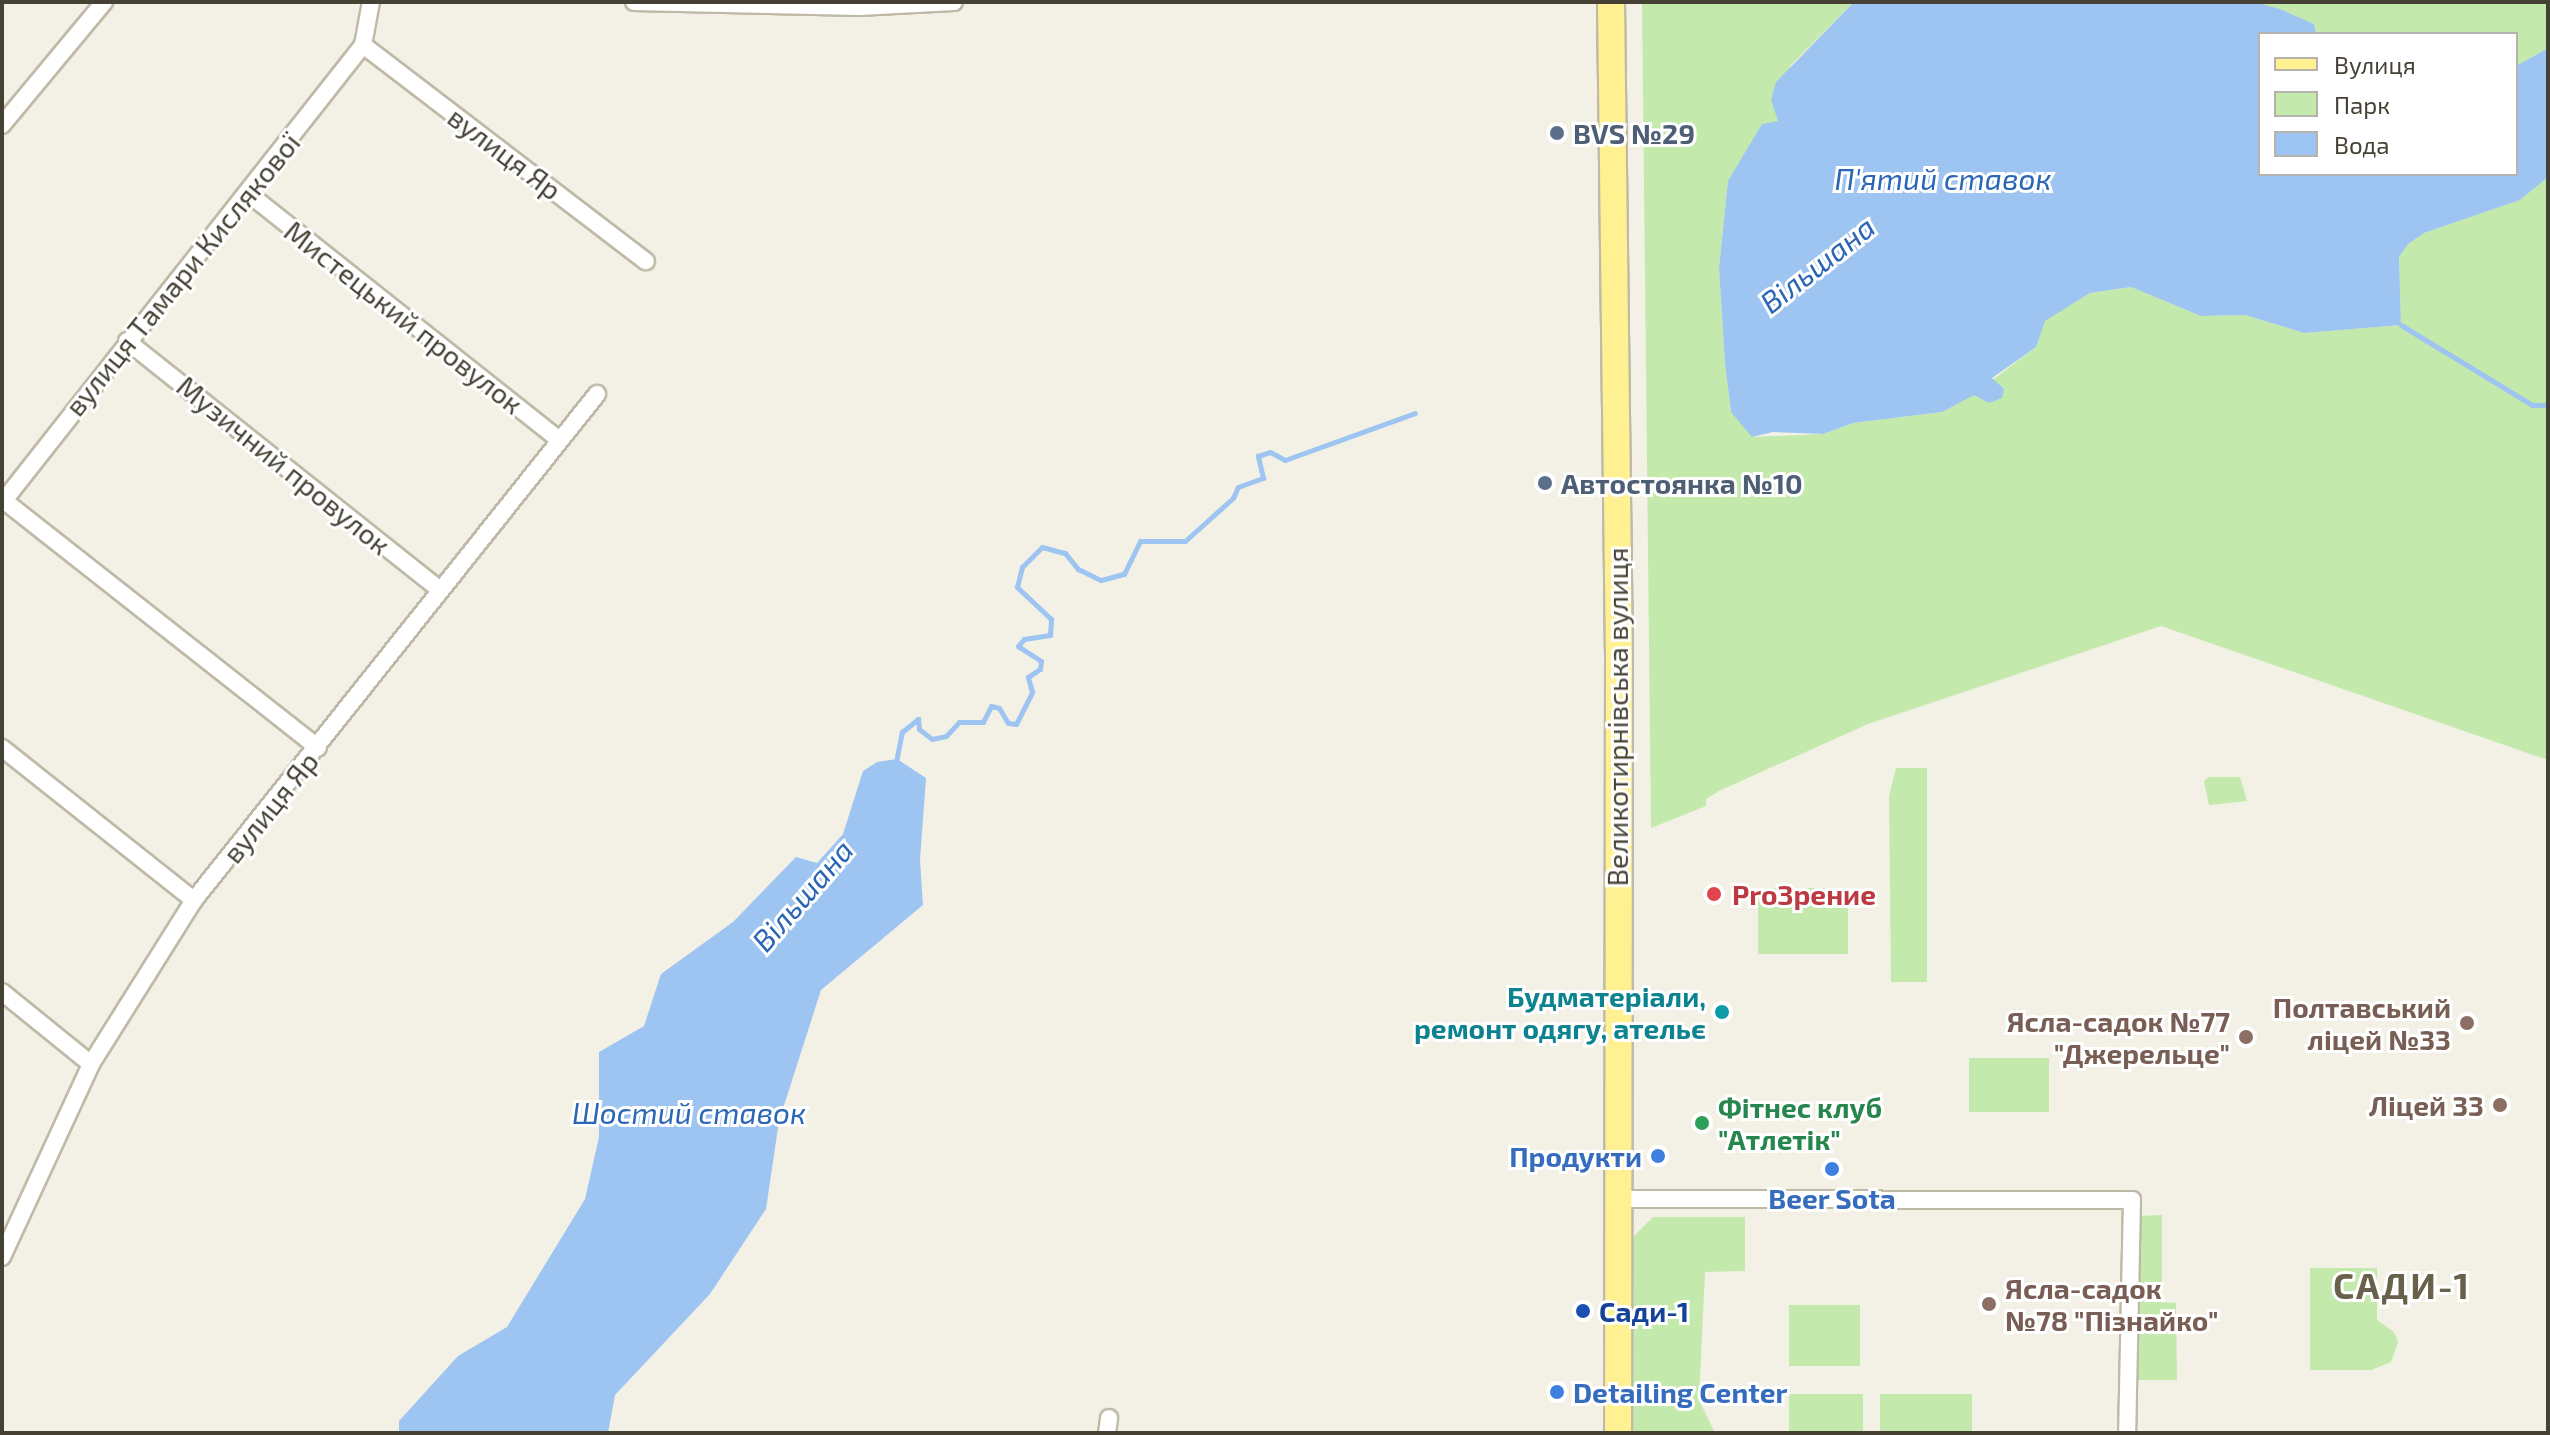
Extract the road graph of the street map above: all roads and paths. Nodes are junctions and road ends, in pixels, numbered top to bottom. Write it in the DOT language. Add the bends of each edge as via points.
graph roads {
  1 [pos="104,2"];
  2 [pos="371,2"];
  3 [pos="954,2"];
  4 [pos="1611,2"];
  5 [pos="640,3"];
  6 [pos="363,45"];
  7 [pos="2,125"];
  8 [pos="249,194"];
  9 [pos="646,261"];
  10 [pos="127,341"];
  11 [pos="597,394"];
  12 [pos="559,440"];
  13 [pos="3,501"];
  14 [pos="440,590"];
  15 [pos="2,748"];
  16 [pos="318,748"];
  17 [pos="194,900"];
  18 [pos="2,992"];
  19 [pos="91,1064"];
  20 [pos="1617,1199"];
  21 [pos="2,1257"];
  22 [pos="1618,1433"];
  23 [pos="2127,1433"];
  1 -- 7 [label="street"];
  2 -- 6 [label="street"];
  3 -- 5 [label="street" via="859,7"];
  4 -- 20 [label="main road, Великотирнівська вулиця" via="1619,656"];
  6 -- 8 [label="street, вулиця Тамари Кислякової"];
  6 -- 9 [label="street, вулиця Яр"];
  8 -- 10 [label="street, вулиця Тамари Кислякової"];
  8 -- 12 [label="street, Мистецький провулок"];
  10 -- 13 [label="street, вулиця Тамари Кислякової"];
  10 -- 14 [label="street, Музичний провулок"];
  11 -- 12 [label="street, вулиця Яр"];
  12 -- 14 [label="street, вулиця Яр"];
  13 -- 16 [label="street"];
  14 -- 16 [label="street, вулиця Яр"];
  15 -- 17 [label="street"];
  16 -- 17 [label="street, вулиця Яр"];
  17 -- 19 [label="street, вулиця Яр"];
  18 -- 19 [label="street"];
  19 -- 21 [label="street, вулиця Яр"];
  20 -- 22 [label="main road, Великотирнівська вулиця"];
  20 -- 23 [label="street" via="2132,1200"];
}
